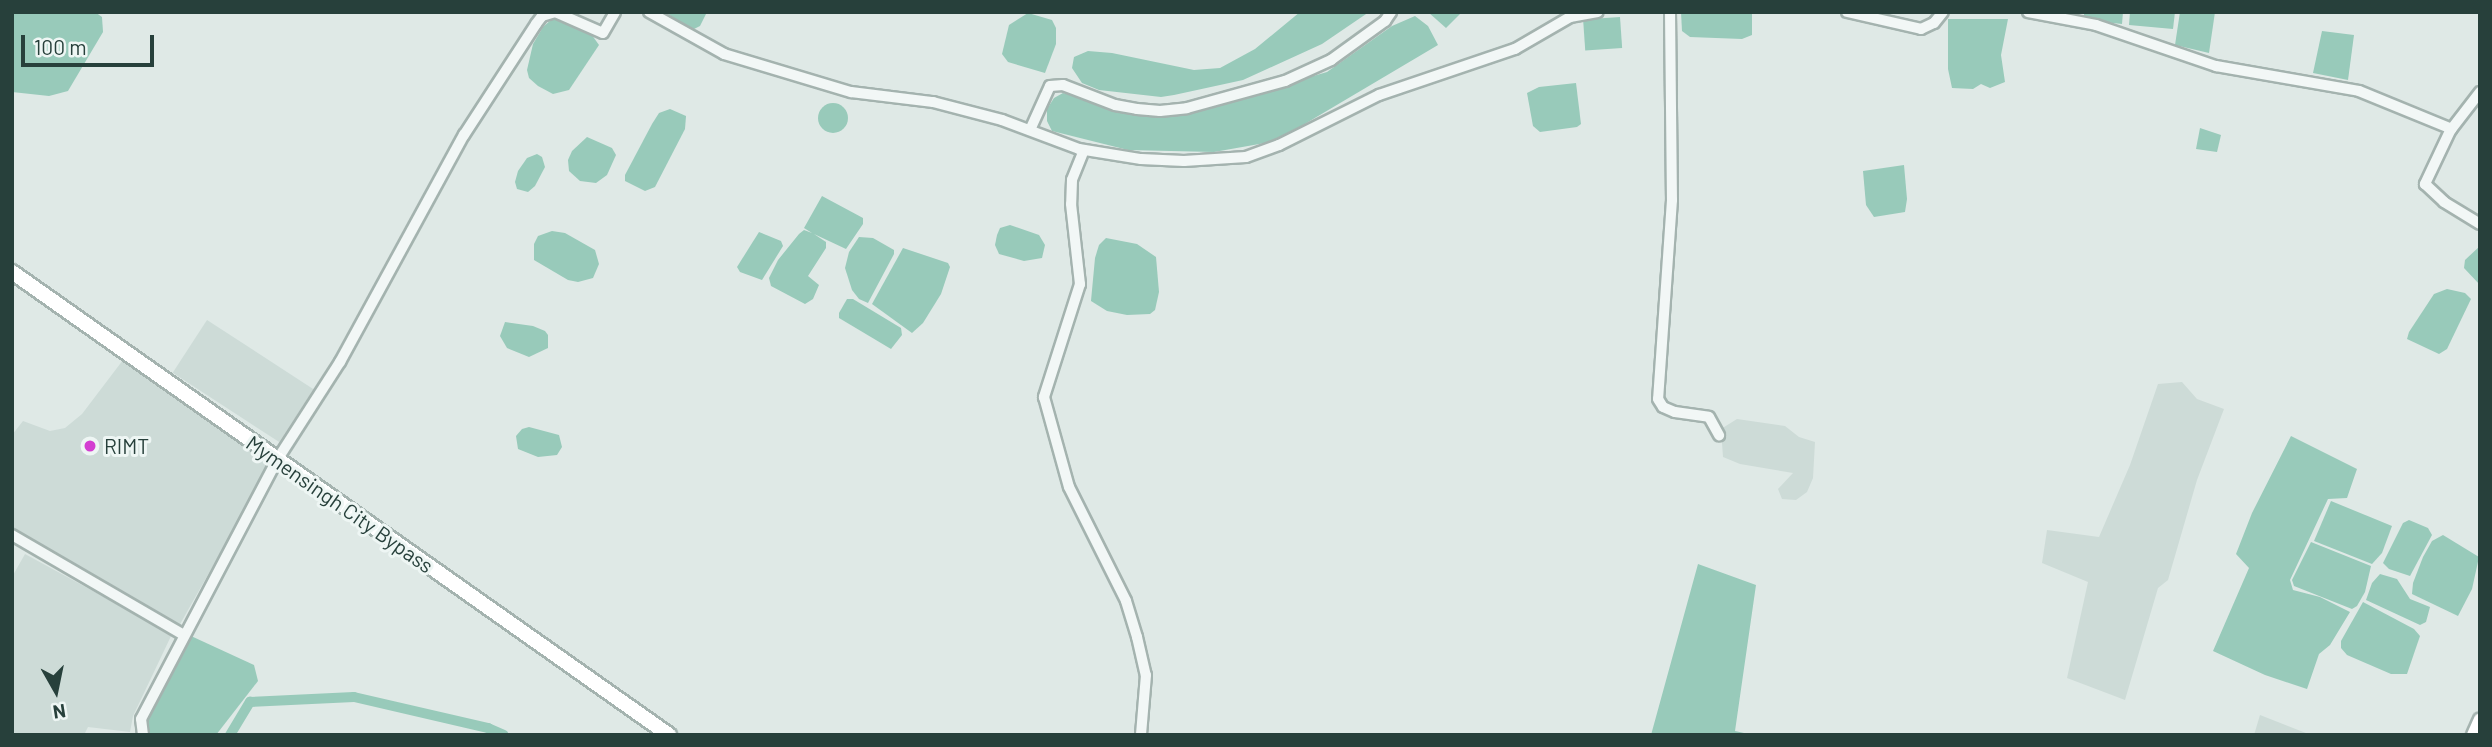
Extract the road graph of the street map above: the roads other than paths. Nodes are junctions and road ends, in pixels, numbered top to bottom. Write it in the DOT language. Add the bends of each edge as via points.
graph roads {
  1 [pos="615,12"];
  2 [pos="649,12"];
  3 [pos="1391,12"];
  4 [pos="1598,12"];
  5 [pos="1670,12"];
  6 [pos="1847,12"];
  7 [pos="1943,12"];
  8 [pos="2028,12"];
  9 [pos="2480,92"];
  10 [pos="2452,129"];
  11 [pos="1030,130"];
  12 [pos="1084,150"];
  13 [pos="2480,224"];
  14 [pos="12,272"];
  15 [pos="1719,435"];
  16 [pos="277,460"];
  17 [pos="12,535"];
  18 [pos="184,635"];
  19 [pos="2480,719"];
  20 [pos="143,735"];
  21 [pos="668,735"];
  22 [pos="1141,735"];
  23 [pos="2473,735"];
  1 -- 16 [label="street" via="603,33 555,12 542,16 464,135 340,362"];
  2 -- 11 [label="street" via="724,54 759,65 851,92 933,102"];
  3 -- 11 [label="street" via="1331,60 1285,81 1186,108 1136,109 1063,85 1050,86"];
  4 -- 12 [label="street" via="1570,17 1515,49 1380,95 1246,157 1184,161"];
  5 -- 15 [label="street" via="1672,200 1658,398 1663,407 1675,412 1709,417"];
  6 -- 7 [label="street" via="1921,29"];
  8 -- 10 [label="street" via="2096,25 2216,66 2359,91"];
  9 -- 10 [label="street"];
  10 -- 13 [label="street" via="2426,184 2444,202"];
  11 -- 12 [label="street"];
  12 -- 22 [label="street" via="1072,180 1071,204 1080,284 1044,397 1069,487 1126,600 1137,636 1146,675"];
  14 -- 16 [label="highway, Mymensingh City Bypass"];
  16 -- 18 [label="street"];
  16 -- 21 [label="highway, Mymensingh City Bypass"];
  17 -- 18 [label="street"];
  18 -- 20 [label="street" via="141,719"];
  19 -- 23 [label="main road"];
}
